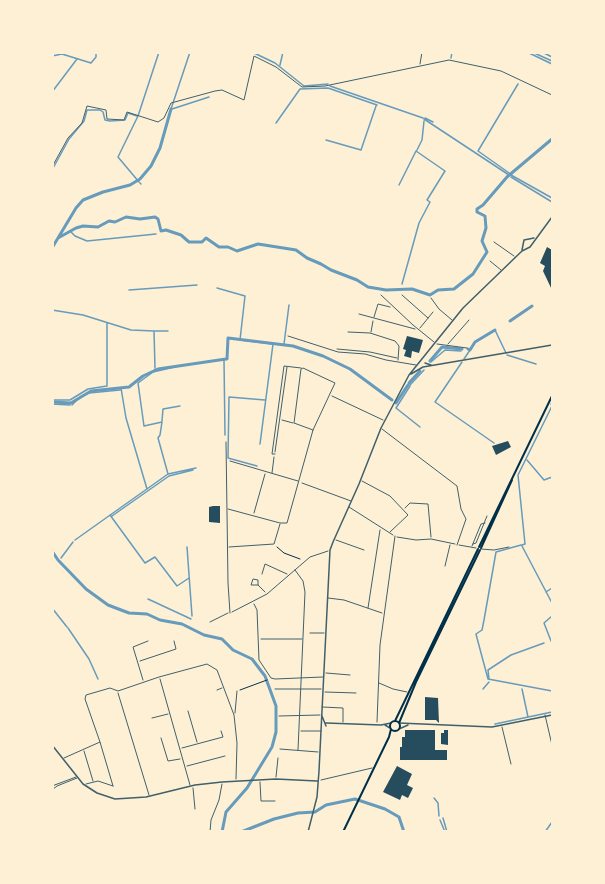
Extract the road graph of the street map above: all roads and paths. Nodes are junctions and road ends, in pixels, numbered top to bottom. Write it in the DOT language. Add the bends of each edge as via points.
graph roads {
  1 [pos="422,52"];
  2 [pos="420,66"];
  3 [pos="552,95"];
  4 [pos="52,167"];
  5 [pos="552,217"];
  6 [pos="538,234"];
  7 [pos="530,240"];
  8 [pos="494,242"];
  9 [pos="532,243"];
  10 [pos="525,247"];
  11 [pos="516,258"];
  12 [pos="490,261"];
  13 [pos="502,271"];
  14 [pos="381,295"];
  15 [pos="402,295"];
  16 [pos="431,298"];
  17 [pos="392,306"];
  18 [pos="433,312"];
  19 [pos="358,314"];
  20 [pos="428,318"];
  21 [pos="374,319"];
  22 [pos="452,320"];
  23 [pos="469,320"];
  24 [pos="417,327"];
  25 [pos="419,329"];
  26 [pos="348,332"];
  27 [pos="370,333"];
  28 [pos="288,336"];
  29 [pos="435,342"];
  30 [pos="552,345"];
  31 [pos="447,346"];
  32 [pos="467,348"];
  33 [pos="337,349"];
  34 [pos="425,354"];
  35 [pos="398,357"];
  36 [pos="393,358"];
  37 [pos="394,361"];
  38 [pos="398,362"];
  39 [pos="419,362"];
  40 [pos="412,364"];
  41 [pos="423,365"];
  42 [pos="289,366"];
  43 [pos="301,368"];
  44 [pos="413,368"];
  45 [pos="407,377"];
  46 [pos="330,395"];
  47 [pos="552,396"];
  48 [pos="277,416"];
  49 [pos="280,416"];
  50 [pos="280,420"];
  51 [pos="276,421"];
  52 [pos="384,421"];
  53 [pos="294,423"];
  54 [pos="381,428"];
  55 [pos="313,430"];
  56 [pos="226,442"];
  57 [pos="273,455"];
  58 [pos="228,462"];
  59 [pos="266,472"];
  60 [pos="272,473"];
  61 [pos="360,480"];
  62 [pos="299,482"];
  63 [pos="351,501"];
  64 [pos="349,507"];
  65 [pos="228,509"];
  66 [pos="404,510"];
  67 [pos="253,515"];
  68 [pos="487,516"];
  69 [pos="280,523"];
  70 [pos="485,523"];
  71 [pos="381,529"];
  72 [pos="390,533"];
  73 [pos="395,536"];
  74 [pos="334,539"];
  75 [pos="431,539"];
  76 [pos="274,544"];
  77 [pos="451,544"];
  78 [pos="457,544"];
  79 [pos="473,544"];
  80 [pos="227,547"];
  81 [pos="471,547"];
  82 [pos="509,547"];
  83 [pos="479,549"];
  84 [pos="330,550"];
  85 [pos="364,550"];
  86 [pos="304,560"];
  87 [pos="445,566"];
  88 [pos="295,570"];
  89 [pos="262,573"];
  90 [pos="289,575"];
  91 [pos="258,585"];
  92 [pos="267,594"];
  93 [pos="328,598"];
  94 [pos="253,602"];
  95 [pos="368,608"];
  96 [pos="230,613"];
  97 [pos="383,613"];
  98 [pos="210,622"];
  99 [pos="310,633"];
  100 [pos="326,633"];
  101 [pos="259,639"];
  102 [pos="303,639"];
  103 [pos="148,641"];
  104 [pos="174,641"];
  105 [pos="138,661"];
  106 [pos="324,673"];
  107 [pos="350,675"];
  108 [pos="159,677"];
  109 [pos="324,677"];
  110 [pos="300,678"];
  111 [pos="271,679"];
  112 [pos="144,682"];
  113 [pos="378,682"];
  114 [pos="224,687"];
  115 [pos="275,689"];
  116 [pos="300,689"];
  117 [pos="323,689"];
  118 [pos="217,690"];
  119 [pos="118,691"];
  120 [pos="237,691"];
  121 [pos="323,692"];
  122 [pos="356,693"];
  123 [pos="409,693"];
  124 [pos="322,707"];
  125 [pos="189,711"];
  126 [pos="170,714"];
  127 [pos="234,715"];
  128 [pos="322,715"];
  129 [pos="545,715"];
  130 [pos="552,715"];
  131 [pos="279,716"];
  132 [pos="300,716"];
  133 [pos="152,718"];
  134 [pos="398,722"];
  135 [pos="391,723"];
  136 [pos="325,724"];
  137 [pos="343,724"];
  138 [pos="376,724"];
  139 [pos="381,725"];
  140 [pos="409,725"];
  141 [pos="501,725"];
  142 [pos="390,728"];
  143 [pos="399,729"];
  144 [pos="221,731"];
  145 [pos="299,731"];
  146 [pos="321,731"];
  147 [pos="395,731"];
  148 [pos="389,737"];
  149 [pos="161,738"];
  150 [pos="100,742"];
  151 [pos="198,744"];
  152 [pos="552,745"];
  153 [pos="53,746"];
  154 [pos="84,749"];
  155 [pos="180,749"];
  156 [pos="280,749"];
  157 [pos="298,750"];
  158 [pos="320,752"];
  159 [pos="225,756"];
  160 [pos="182,758"];
  161 [pos="278,758"];
  162 [pos="62,759"];
  163 [pos="511,764"];
  164 [pos="185,767"];
  165 [pos="374,768"];
  166 [pos="77,777"];
  167 [pos="276,779"];
  168 [pos="260,780"];
  169 [pos="93,781"];
  170 [pos="236,781"];
  171 [pos="318,781"];
  172 [pos="222,782"];
  173 [pos="85,785"];
  174 [pos="52,786"];
  175 [pos="191,786"];
  176 [pos="52,790"];
  177 [pos="149,797"];
  178 [pos="275,801"];
  179 [pos="195,809"];
  180 [pos="210,831"];
  181 [pos="308,831"];
  182 [pos="343,831"];
  1 -- 2 [label="street"];
  2 -- 3 [label="street" via="448,60 495,69"];
  2 -- 4 [label="street" via="325,86 302,87 254,56 244,100 218,90 174,102 158,122 127,112 124,120 107,119 106,110 87,106 81,123"];
  5 -- 6 [label="street"];
  6 -- 7 [label="street"];
  6 -- 9 [label="street"];
  7 -- 9 [label="street"];
  7 -- 10 [label="street" via="524,240"];
  8 -- 11 [label="street"];
  9 -- 10 [label="street"];
  10 -- 11 [label="street"];
  11 -- 13 [label="street"];
  12 -- 13 [label="street"];
  13 -- 22 [label="street"];
  14 -- 17 [label="street"];
  15 -- 20 [label="street"];
  16 -- 22 [label="street"];
  17 -- 21 [label="street" via="378,304"];
  17 -- 24 [label="street"];
  18 -- 20 [label="street"];
  19 -- 21 [label="street"];
  20 -- 25 [label="street"];
  21 -- 24 [label="street"];
  21 -- 27 [label="street"];
  22 -- 29 [label="street"];
  23 -- 31 [label="street"];
  24 -- 25 [label="street"];
  25 -- 29 [label="street"];
  26 -- 27 [label="street"];
  27 -- 35 [label="street" via="397,343"];
  28 -- 37 [label="street" via="338,352"];
  29 -- 31 [label="street"];
  29 -- 34 [label="street"];
  30 -- 41 [label="street"];
  31 -- 32 [label="street"];
  33 -- 36 [label="street"];
  34 -- 39 [label="street"];
  34 -- 41 [label="street"];
  35 -- 36 [label="street"];
  35 -- 38 [label="street"];
  36 -- 37 [label="street"];
  37 -- 38 [label="street"];
  38 -- 40 [label="street"];
  39 -- 40 [label="street"];
  39 -- 41 [label="street"];
  39 -- 41 [label="street"];
  39 -- 44 [label="street"];
  40 -- 44 [label="street"];
  41 -- 45 [label="street"];
  42 -- 43 [label="street"];
  42 -- 48 [label="street" via="284,366"];
  42 -- 49 [label="street"];
  43 -- 46 [label="street" via="336,383"];
  43 -- 53 [label="street"];
  44 -- 45 [label="street"];
  45 -- 52 [label="street"];
  46 -- 52 [label="street"];
  46 -- 55 [label="street"];
  47 -- 83 [label="main road"];
  48 -- 49 [label="street"];
  48 -- 51 [label="street"];
  49 -- 50 [label="street"];
  50 -- 51 [label="street"];
  50 -- 53 [label="street"];
  50 -- 57 [label="street"];
  51 -- 57 [label="street"];
  52 -- 54 [label="street"];
  53 -- 55 [label="street"];
  54 -- 61 [label="street"];
  54 -- 78 [label="street" via="457,486 466,519"];
  55 -- 62 [label="street"];
  56 -- 58 [label="street"];
  57 -- 60 [label="street"];
  58 -- 59 [label="street"];
  58 -- 65 [label="street"];
  59 -- 60 [label="street"];
  59 -- 67 [label="street"];
  60 -- 62 [label="street"];
  61 -- 63 [label="street"];
  61 -- 66 [label="street" via="381,490"];
  62 -- 63 [label="street"];
  62 -- 69 [label="street" via="288,523"];
  63 -- 64 [label="street"];
  64 -- 71 [label="street"];
  64 -- 74 [label="street"];
  65 -- 67 [label="street"];
  65 -- 80 [label="street"];
  66 -- 72 [label="street" via="408,515"];
  66 -- 75 [label="street" via="410,503 428,504"];
  67 -- 69 [label="street"];
  68 -- 70 [label="street"];
  69 -- 76 [label="street"];
  70 -- 79 [label="street"];
  70 -- 79 [label="street"];
  71 -- 72 [label="street"];
  71 -- 95 [label="street"];
  72 -- 73 [label="street"];
  73 -- 75 [label="street"];
  73 -- 97 [label="street"];
  74 -- 84 [label="street"];
  74 -- 85 [label="street"];
  75 -- 77 [label="street"];
  76 -- 80 [label="street"];
  76 -- 86 [label="path" via="284,553"];
  77 -- 78 [label="street"];
  77 -- 87 [label="street"];
  78 -- 81 [label="street"];
  79 -- 81 [label="street"];
  80 -- 96 [label="street"];
  81 -- 83 [label="street"];
  82 -- 83 [label="street"];
  83 -- 123 [label="main road"];
  83 -- 134 [label="main road"];
  84 -- 86 [label="street"];
  84 -- 93 [label="street"];
  86 -- 88 [label="street"];
  88 -- 90 [label="street"];
  88 -- 102 [label="street" via="305,592"];
  89 -- 90 [label="street" via="265,564"];
  90 -- 92 [label="street"];
  91 -- 92 [label="street"];
  92 -- 94 [label="street"];
  93 -- 95 [label="street"];
  93 -- 100 [label="street"];
  94 -- 96 [label="street"];
  94 -- 101 [label="street"];
  95 -- 97 [label="street"];
  96 -- 98 [label="street"];
  97 -- 113 [label="street"];
  99 -- 100 [label="street"];
  100 -- 106 [label="street"];
  101 -- 102 [label="street"];
  101 -- 111 [label="street" via="259,660"];
  102 -- 110 [label="street"];
  103 -- 105 [label="street" via="133,647"];
  104 -- 105 [label="street" via="176,649"];
  105 -- 112 [label="street"];
  106 -- 107 [label="street"];
  106 -- 109 [label="street"];
  108 -- 112 [label="street"];
  108 -- 114 [label="street" via="207,664 217,670"];
  108 -- 126 [label="street"];
  109 -- 110 [label="street"];
  109 -- 117 [label="street"];
  110 -- 111 [label="street"];
  110 -- 116 [label="street"];
  111 -- 120 [label="path"];
  112 -- 119 [label="street"];
  113 -- 123 [label="street"];
  113 -- 138 [label="street"];
  114 -- 118 [label="street"];
  114 -- 127 [label="street"];
  115 -- 116 [label="street"];
  116 -- 117 [label="street"];
  116 -- 132 [label="street"];
  117 -- 121 [label="street"];
  119 -- 150 [label="street" via="110,688 84,697"];
  119 -- 177 [label="street"];
  120 -- 127 [label="street"];
  121 -- 122 [label="street"];
  121 -- 124 [label="street"];
  123 -- 134 [label="main road"];
  124 -- 128 [label="street"];
  124 -- 137 [label="street" via="344,708"];
  125 -- 151 [label="street"];
  126 -- 133 [label="street"];
  126 -- 155 [label="street"];
  127 -- 170 [label="street"];
  128 -- 132 [label="street"];
  128 -- 136 [label="street"];
  129 -- 130 [label="street"];
  129 -- 141 [label="street"];
  129 -- 152 [label="street"];
  131 -- 132 [label="street"];
  132 -- 145 [label="street"];
  134 -- 135 [label="main road"];
  134 -- 140 [label="street"];
  134 -- 143 [label="main road"];
  135 -- 139 [label="street"];
  135 -- 142 [label="main road"];
  136 -- 137 [label="street"];
  136 -- 146 [label="street"];
  136 -- 146 [label="street"];
  137 -- 138 [label="street"];
  138 -- 139 [label="street"];
  139 -- 142 [label="street"];
  140 -- 141 [label="street"];
  140 -- 143 [label="street"];
  141 -- 163 [label="street"];
  142 -- 147 [label="main road"];
  142 -- 148 [label="main road"];
  143 -- 147 [label="main road"];
  144 -- 151 [label="street" via="223,737"];
  145 -- 146 [label="street"];
  145 -- 157 [label="street"];
  146 -- 158 [label="street"];
  147 -- 148 [label="main road"];
  148 -- 165 [label="main road"];
  149 -- 160 [label="street" via="168,761"];
  150 -- 154 [label="street"];
  150 -- 169 [label="street" via="113,786"];
  151 -- 155 [label="street"];
  153 -- 162 [label="street"];
  154 -- 162 [label="street"];
  154 -- 169 [label="street"];
  155 -- 160 [label="street"];
  156 -- 157 [label="street"];
  157 -- 158 [label="street"];
  158 -- 171 [label="street"];
  159 -- 164 [label="street"];
  160 -- 164 [label="street"];
  161 -- 167 [label="street"];
  162 -- 166 [label="street"];
  164 -- 175 [label="street"];
  165 -- 171 [label="street"];
  165 -- 182 [label="main road"];
  166 -- 173 [label="street"];
  166 -- 174 [label="street"];
  166 -- 176 [label="street"];
  167 -- 168 [label="street"];
  167 -- 171 [label="street"];
  168 -- 170 [label="street"];
  168 -- 178 [label="street" via="261,801"];
  169 -- 173 [label="street"];
  170 -- 172 [label="street"];
  171 -- 181 [label="street"];
  172 -- 175 [label="street"];
  172 -- 180 [label="street"];
  173 -- 177 [label="street" via="97,794 115,799"];
  175 -- 177 [label="street"];
  175 -- 179 [label="street"];
}
